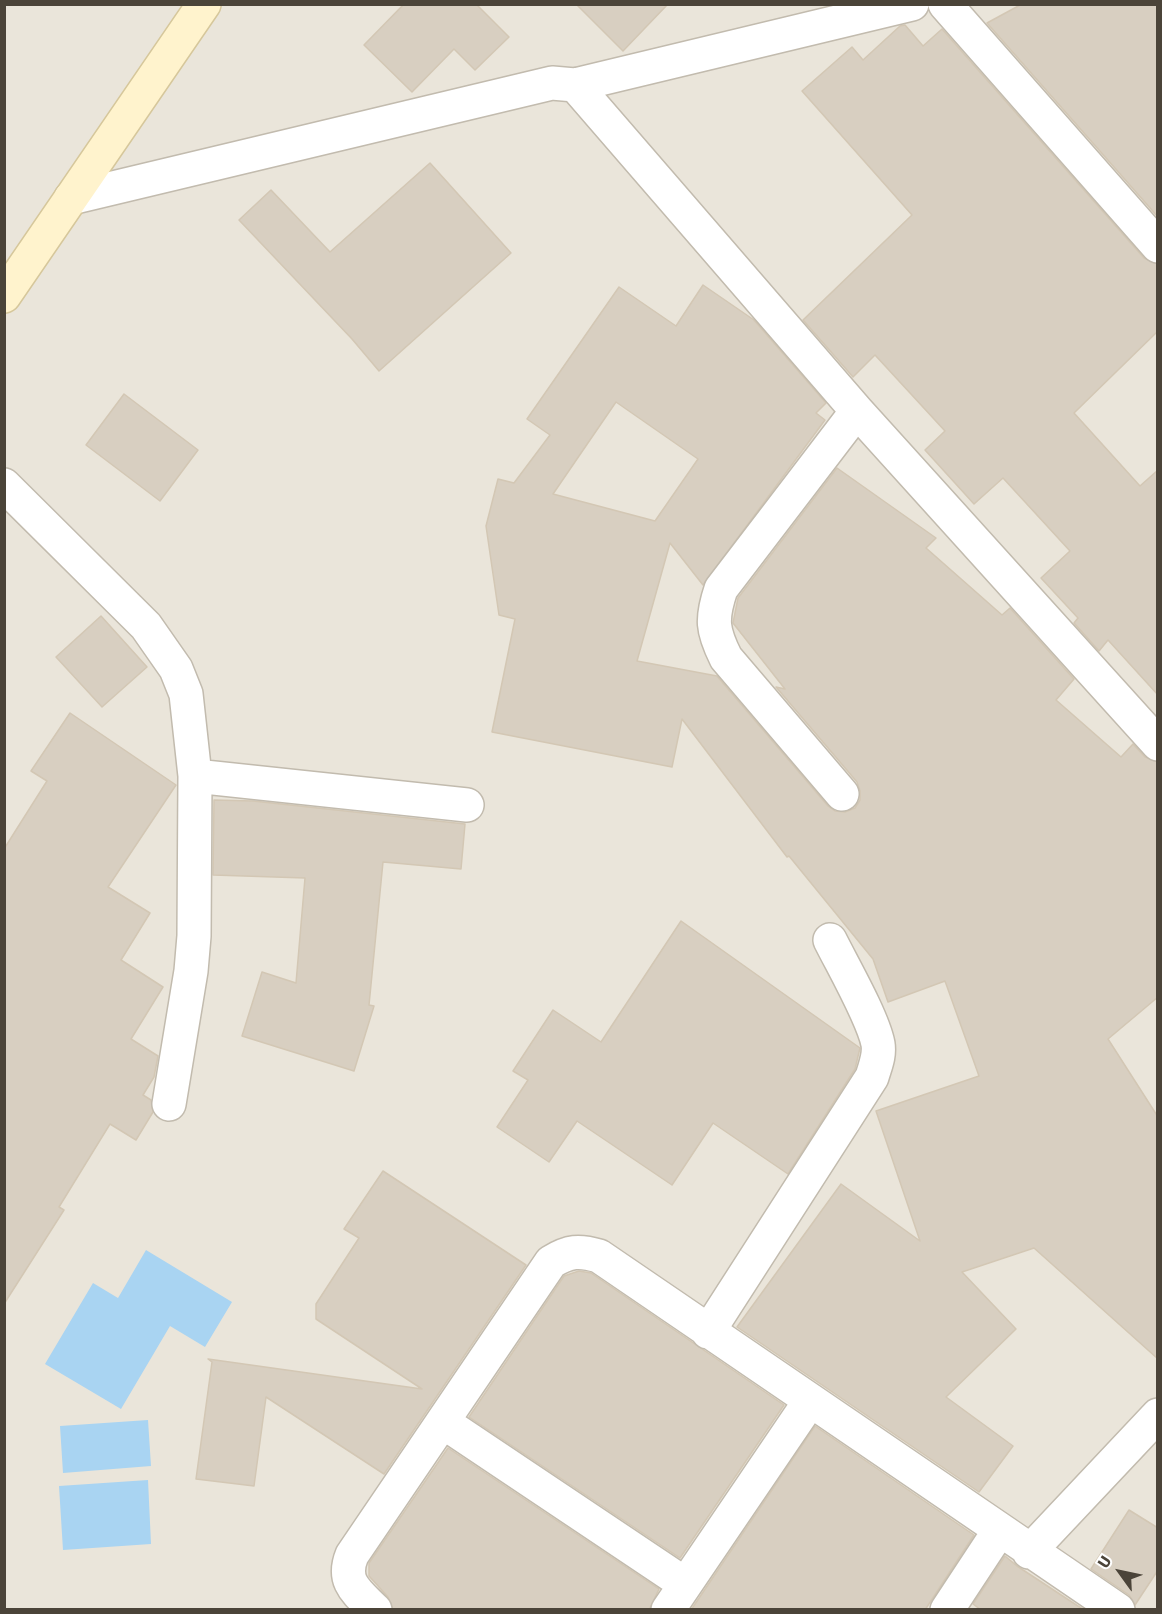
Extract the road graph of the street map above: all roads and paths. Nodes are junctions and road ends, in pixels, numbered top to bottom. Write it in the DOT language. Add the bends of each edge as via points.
graph roads {
  1 [pos="204,4"];
  2 [pos="912,4"];
  3 [pos="945,4"];
  4 [pos="574,85"];
  5 [pos="71,198"];
  6 [pos="1158,246"];
  7 [pos="4,296"];
  8 [pos="858,411"];
  9 [pos="4,485"];
  10 [pos="1158,744"];
  11 [pos="195,776"];
  12 [pos="842,794"];
  13 [pos="467,805"];
  14 [pos="830,940"];
  15 [pos="169,1104"];
  16 [pos="708,1332"];
  17 [pos="810,1401"];
  18 [pos="1158,1415"];
  19 [pos="443,1422"];
  20 [pos="999,1531"];
  21 [pos="1029,1552"];
  22 [pos="676,1597"];
  23 [pos="375,1610"];
  24 [pos="947,1610"];
  25 [pos="1118,1610"];
  1 -- 5 [label="street"];
  2 -- 4 [label="street"];
  3 -- 6 [label="street"];
  4 -- 5 [label="street" via="552,83"];
  4 -- 8 [label="street"];
  5 -- 7 [label="street"];
  8 -- 10 [label="street"];
  8 -- 12 [label="street" via="721,589 713,613 715,637 726,658"];
  9 -- 11 [label="street" via="163,647 186,694"];
  11 -- 13 [label="street"];
  11 -- 15 [label="street" via="191,971"];
  14 -- 16 [label="street" via="873,1029 878,1059 872,1077"];
  16 -- 17 [label="street"];
  16 -- 19 [label="street" via="599,1256 567,1252 552,1262"];
  17 -- 20 [label="street"];
  17 -- 22 [label="street"];
  18 -- 21 [label="street"];
  19 -- 22 [label="street"];
  19 -- 23 [label="street" via="347,1566 347,1578 353,1589"];
  20 -- 21 [label="street"];
  20 -- 24 [label="street"];
  21 -- 25 [label="street"];
}
